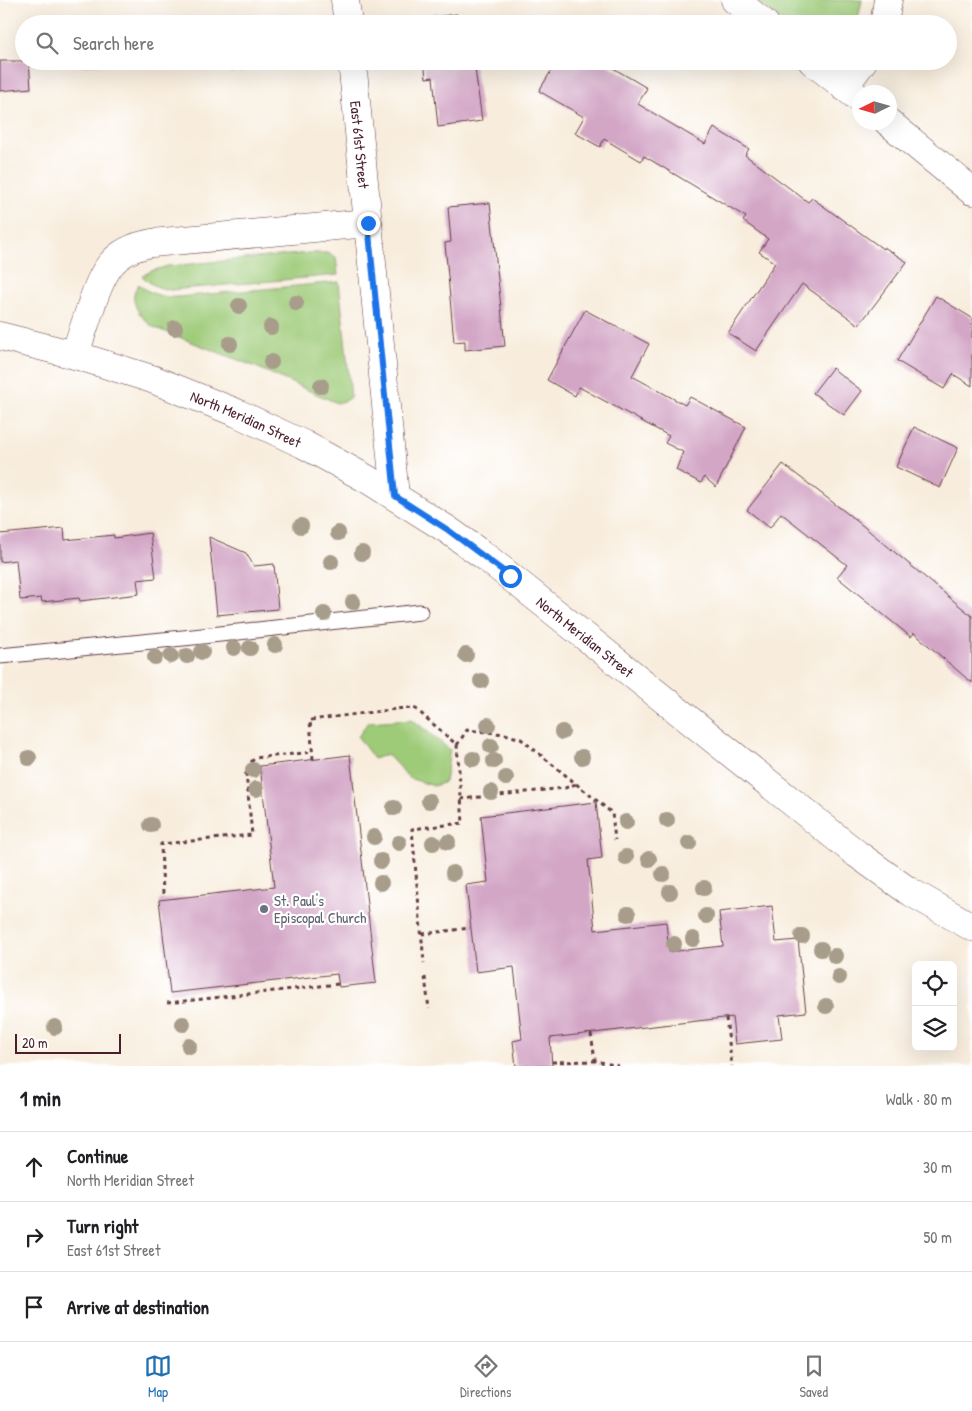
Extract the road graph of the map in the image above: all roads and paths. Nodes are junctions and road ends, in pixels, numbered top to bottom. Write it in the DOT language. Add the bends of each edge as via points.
graph roads {
  1 [pos="346,0"];
  2 [pos="735,0"];
  3 [pos="888,0"];
  4 [pos="347,15"];
  5 [pos="754,15"];
  6 [pos="886,15"];
  7 [pos="353,70"];
  8 [pos="823,70"];
  9 [pos="860,70"];
  10 [pos="855,85"];
  11 [pos="852,93"];
  12 [pos="897,129"];
  13 [pos="972,191"];
  14 [pos="368,223"];
  15 [pos="0,336"];
  16 [pos="75,355"];
  17 [pos="395,496"];
  18 [pos="420,612"];
  19 [pos="0,656"];
  20 [pos="458,745"];
  21 [pos="313,752"];
  22 [pos="313,759"];
  23 [pos="576,784"];
  24 [pos="461,799"];
  25 [pos="615,840"];
  26 [pos="163,894"];
  27 [pos="972,927"];
  28 [pos="470,928"];
  29 [pos="421,934"];
  30 [pos="424,963"];
  31 [pos="425,977"];
  32 [pos="338,984"];
  33 [pos="167,1003"];
  34 [pos="429,1009"];
  35 [pos="726,1018"];
  36 [pos="591,1034"];
  37 [pos="595,1061"];
  38 [pos="552,1062"];
  39 [pos="596,1066"];
  40 [pos="619,1066"];
  41 [pos="732,1066"];
  1 -- 4 [label="main road"];
  2 -- 5 [label="main road"];
  3 -- 6 [label="main road"];
  7 -- 14 [label="main road, East 61st Street"];
  8 -- 11 [label="main road"];
  9 -- 10 [label="main road"];
  12 -- 13 [label="main road"];
  14 -- 16 [label="main road" via="136,247 108,266 99,282"];
  14 -- 17 [label="main road, East 61st Street"];
  15 -- 16 [label="main road, North Meridian Street"];
  16 -- 17 [label="main road, North Meridian Street" via="152,379 237,413 303,444"];
  17 -- 27 [label="main road, North Meridian Street" via="510,576 856,854 907,890"];
  18 -- 19 [label="lane"];
  20 -- 21 [label="path" via="416,709 405,708 310,720"];
  20 -- 23 [label="path" via="467,730 521,739"];
  20 -- 24 [label="path"];
  21 -- 22 [label="path"];
  21 -- 26 [label="path" via="255,758 249,764 246,773 252,835 160,844"];
  23 -- 24 [label="path" via="565,788"];
  23 -- 25 [label="path" via="612,813"];
  24 -- 29 [label="path" via="462,823 412,829"];
  28 -- 29 [label="path"];
  29 -- 30 [label="path"];
  31 -- 34 [label="path"];
  32 -- 33 [label="path"];
  35 -- 41 [label="path"];
  36 -- 37 [label="path"];
  37 -- 38 [label="path"];
  37 -- 39 [label="path"];
  37 -- 40 [label="path"];
}
